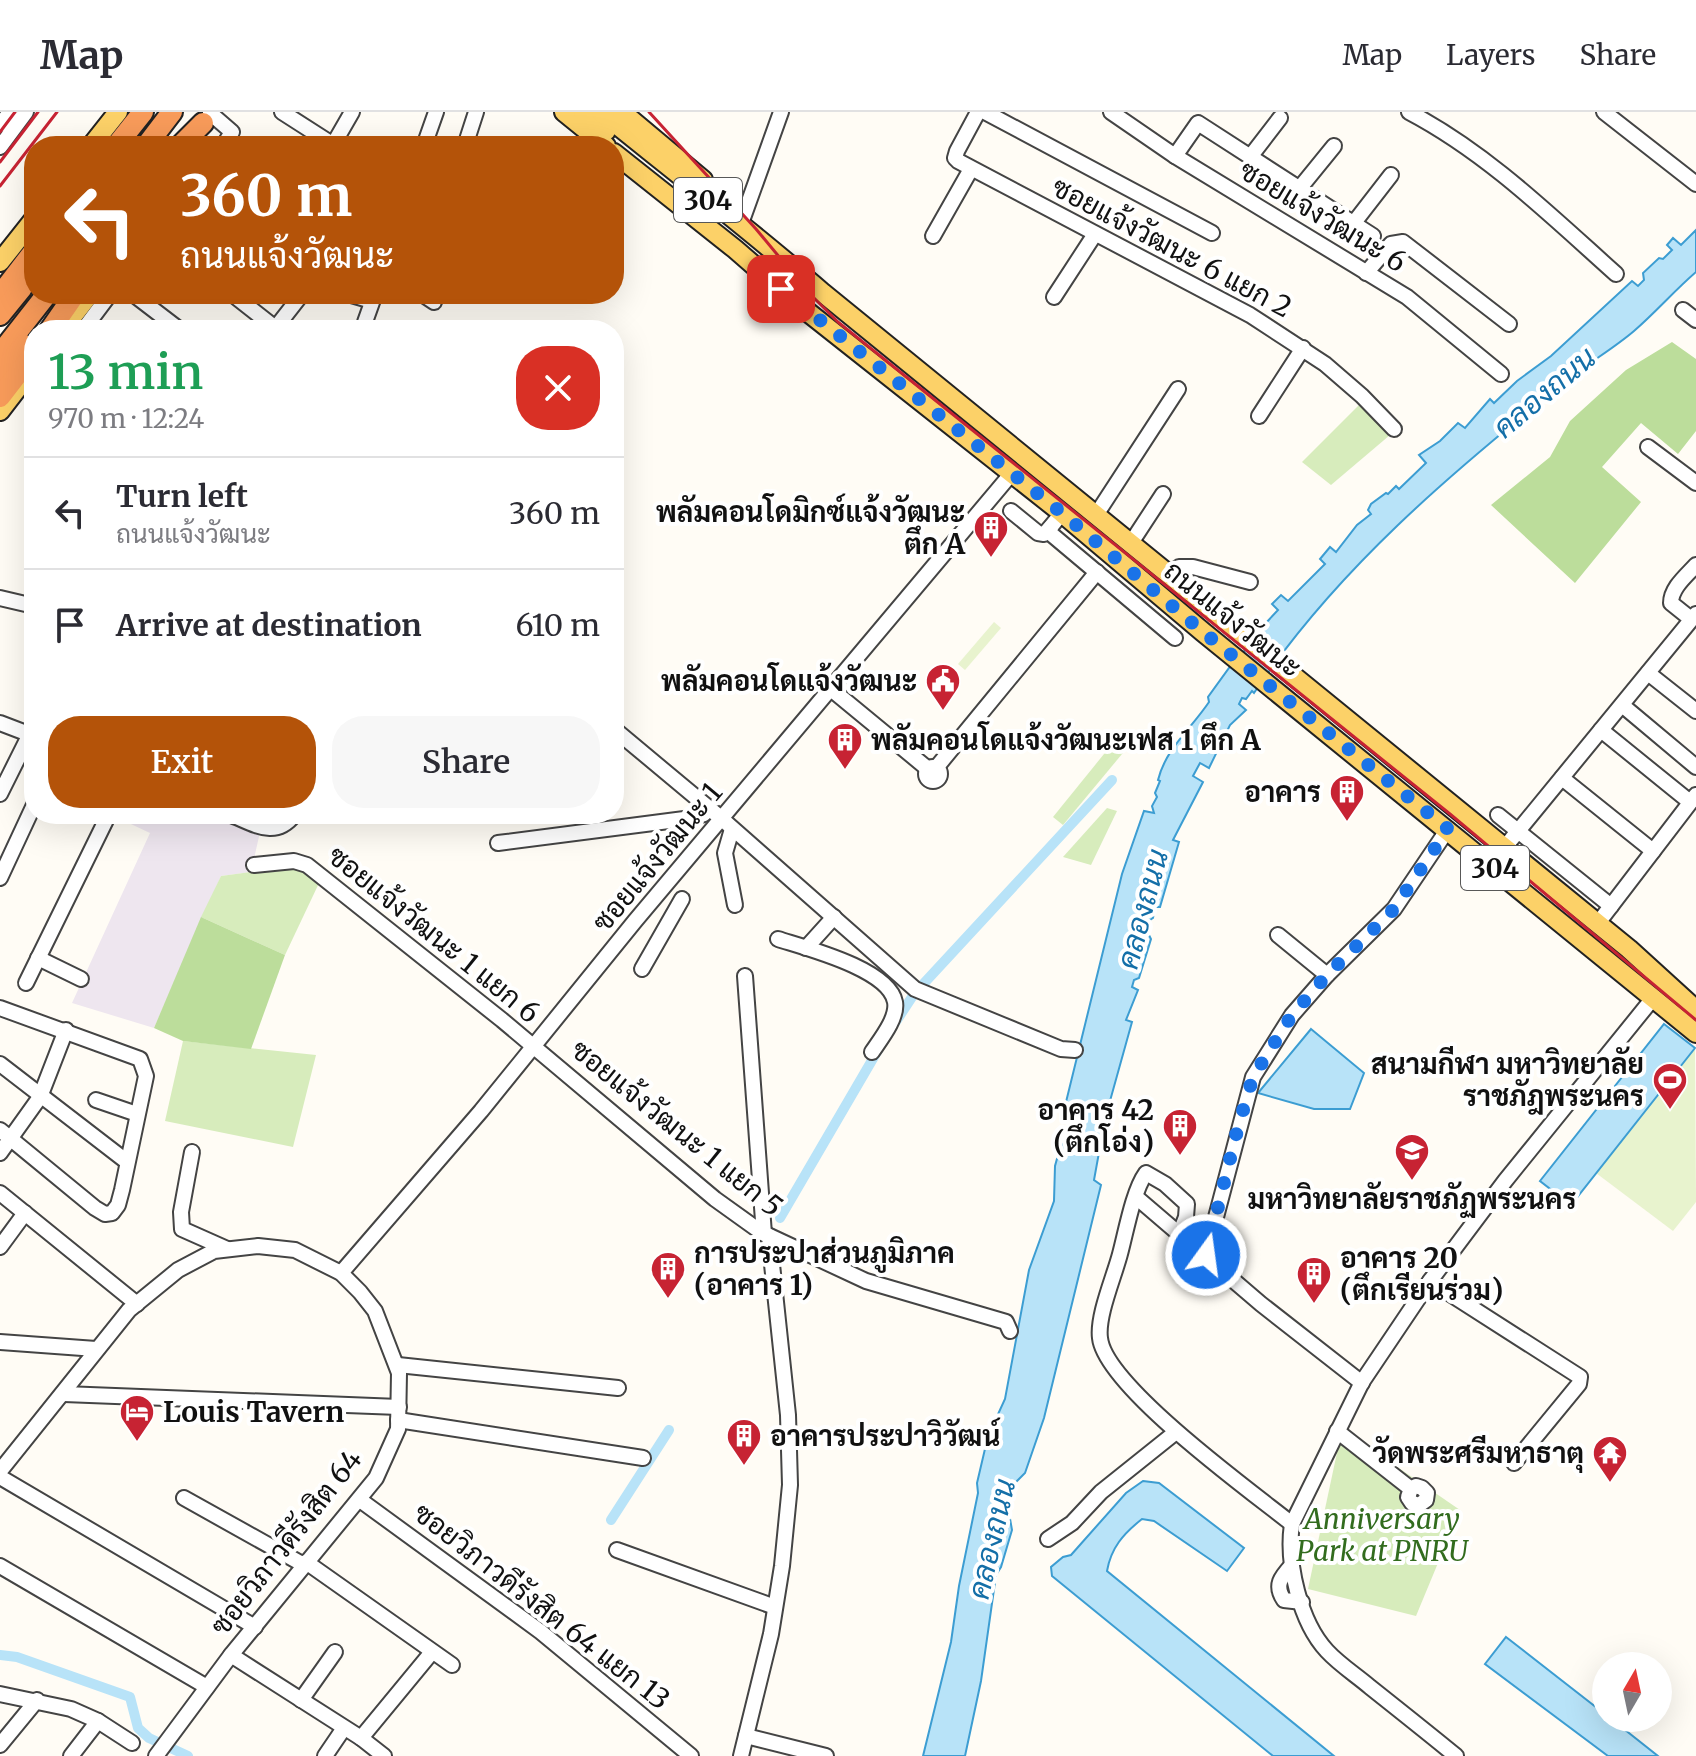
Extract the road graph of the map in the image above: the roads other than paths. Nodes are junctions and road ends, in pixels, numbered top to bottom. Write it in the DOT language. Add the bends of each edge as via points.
graph roads {
  1 [pos="10,112"];
  2 [pos="26,112"];
  3 [pos="118,112"];
  4 [pos="128,112"];
  5 [pos="143,112"];
  6 [pos="160,112"];
  7 [pos="172,112"];
  8 [pos="282,112"];
  9 [pos="352,112"];
  10 [pos="436,112"];
  11 [pos="476,112"];
  12 [pos="564,112"];
  13 [pos="583,112"];
  14 [pos="601,112"];
  15 [pos="622,112"];
  16 [pos="781,112"];
  17 [pos="978,112"];
  18 [pos="985,112"];
  19 [pos="1111,112"];
  20 [pos="1409,112"];
  21 [pos="1443,112"];
  22 [pos="1604,112"];
  23 [pos="208,116"];
  24 [pos="1202,118"];
  25 [pos="1280,118"];
  26 [pos="0,125"];
  27 [pos="1435,126"];
  28 [pos="99,136"];
  29 [pos="110,136"];
  30 [pos="124,136"];
  31 [pos="141,136"];
  32 [pos="154,136"];
  33 [pos="189,136"];
  34 [pos="197,136"];
  35 [pos="230,136"];
  36 [pos="320,136"];
  37 [pos="339,136"];
  38 [pos="428,136"];
  39 [pos="468,136"];
  40 [pos="594,136"];
  41 [pos="617,136"];
  42 [pos="624,141"];
  43 [pos="1334,146"];
  44 [pos="0,147"];
  45 [pos="1175,156"];
  46 [pos="1250,157"];
  47 [pos="624,161"];
  48 [pos="656,164"];
  49 [pos="971,169"];
  50 [pos="1391,175"];
  51 [pos="1696,184"];
  52 [pos="1299,189"];
  53 [pos="743,218"];
  54 [pos="1353,224"];
  55 [pos="24,232"];
  56 [pos="1212,233"];
  57 [pos="1095,234"];
  58 [pos="933,236"];
  59 [pos="1373,236"];
  60 [pos="758,237"];
  61 [pos="735,249"];
  62 [pos="24,250"];
  63 [pos="0,262"];
  64 [pos="24,264"];
  65 [pos="1366,273"];
  66 [pos="1616,274"];
  67 [pos="0,280"];
  68 [pos="24,285"];
  69 [pos="0,295"];
  70 [pos="1054,297"];
  71 [pos="24,302"];
  72 [pos="39,304"];
  73 [pos="55,304"];
  74 [pos="100,304"];
  75 [pos="146,304"];
  76 [pos="245,304"];
  77 [pos="1683,310"];
  78 [pos="0,315"];
  79 [pos="27,320"];
  80 [pos="43,320"];
  81 [pos="85,320"];
  82 [pos="167,320"];
  83 [pos="265,320"];
  84 [pos="1696,320"];
  85 [pos="24,323"];
  86 [pos="1509,324"];
  87 [pos="0,332"];
  88 [pos="24,345"];
  89 [pos="1303,348"];
  90 [pos="0,354"];
  91 [pos="24,366"];
  92 [pos="0,374"];
  93 [pos="1501,374"];
  94 [pos="24,380"];
  95 [pos="1178,389"];
  96 [pos="0,397"];
  97 [pos="0,411"];
  98 [pos="1259,416"];
  99 [pos="1394,429"];
  100 [pos="1648,447"];
  101 [pos="1012,473"];
  102 [pos="1696,483"];
  103 [pos="1163,494"];
  104 [pos="1011,511"];
  105 [pos="1096,515"];
  106 [pos="1056,520"];
  107 [pos="1131,543"];
  108 [pos="1696,565"];
  109 [pos="1097,572"];
  110 [pos="1171,575"];
  111 [pos="1250,582"];
  112 [pos="0,598"];
  113 [pos="24,604"];
  114 [pos="1694,616"];
  115 [pos="1175,638"];
  116 [pos="1648,673"];
  117 [pos="831,689"];
  118 [pos="1622,705"];
  119 [pos="1696,711"];
  120 [pos="0,723"];
  121 [pos="1601,730"];
  122 [pos="24,732"];
  123 [pos="624,737"];
  124 [pos="24,750"];
  125 [pos="1696,767"];
  126 [pos="1562,778"];
  127 [pos="0,794"];
  128 [pos="1693,798"];
  129 [pos="709,808"];
  130 [pos="1498,815"];
  131 [pos="25,824"];
  132 [pos="104,824"];
  133 [pos="258,824"];
  134 [pos="286,824"];
  135 [pos="727,824"];
  136 [pos="1448,829"];
  137 [pos="1518,831"];
  138 [pos="498,843"];
  139 [pos="1505,847"];
  140 [pos="1653,851"];
  141 [pos="254,865"];
  142 [pos="0,878"];
  143 [pos="682,899"];
  144 [pos="735,905"];
  145 [pos="1611,906"];
  146 [pos="834,917"];
  147 [pos="635,921"];
  148 [pos="1598,923"];
  149 [pos="1278,935"];
  150 [pos="661,936"];
  151 [pos="778,939"];
  152 [pos="806,948"];
  153 [pos="38,958"];
  154 [pos="1650,966"];
  155 [pos="642,969"];
  156 [pos="1327,975"];
  157 [pos="745,976"];
  158 [pos="81,979"];
  159 [pos="26,983"];
  160 [pos="1654,997"];
  161 [pos="1696,997"];
  162 [pos="0,1008"];
  163 [pos="1696,1010"];
  164 [pos="66,1030"];
  165 [pos="1696,1033"];
  166 [pos="534,1047"];
  167 [pos="1075,1050"];
  168 [pos="872,1052"];
  169 [pos="0,1064"];
  170 [pos="40,1097"];
  171 [pos="96,1100"];
  172 [pos="137,1114"];
  173 [pos="5,1135"];
  174 [pos="192,1152"];
  175 [pos="0,1153"];
  176 [pos="126,1161"];
  177 [pos="0,1193"];
  178 [pos="1136,1197"];
  179 [pos="25,1213"];
  180 [pos="767,1235"];
  181 [pos="1179,1235"];
  182 [pos="0,1247"];
  183 [pos="227,1249"];
  184 [pos="1206,1255"];
  185 [pos="341,1273"];
  186 [pos="1430,1281"];
  187 [pos="137,1304"];
  188 [pos="1010,1331"];
  189 [pos="0,1342"];
  190 [pos="96,1349"];
  191 [pos="398,1365"];
  192 [pos="1362,1383"];
  193 [pos="618,1388"];
  194 [pos="64,1394"];
  195 [pos="399,1413"];
  196 [pos="1337,1431"];
  197 [pos="1176,1432"];
  198 [pos="643,1458"];
  199 [pos="1514,1463"];
  200 [pos="0,1471"];
  201 [pos="0,1477"];
  202 [pos="1411,1489"];
  203 [pos="184,1498"];
  204 [pos="360,1500"];
  205 [pos="1292,1524"];
  206 [pos="1048,1539"];
  207 [pos="617,1550"];
  208 [pos="305,1564"];
  209 [pos="0,1566"];
  210 [pos="775,1607"];
  211 [pos="255,1627"];
  212 [pos="335,1652"];
  213 [pos="432,1652"];
  214 [pos="231,1655"];
  215 [pos="452,1665"];
  216 [pos="207,1687"];
  217 [pos="0,1694"];
  218 [pos="37,1700"];
  219 [pos="301,1700"];
  220 [pos="98,1721"];
  221 [pos="344,1728"];
  222 [pos="746,1736"];
  223 [pos="361,1738"];
  224 [pos="132,1743"];
  225 [pos="0,1745"];
  226 [pos="160,1751"];
  227 [pos="688,1755"];
  228 [pos="71,1756"];
  229 [pos="325,1756"];
  230 [pos="384,1756"];
  231 [pos="741,1756"];
  232 [pos="826,1756"];
  233 [pos="1456,1756"];
  1 -- 26 [label="street"];
  2 -- 44 [label="street"];
  3 -- 28 [label="main road"];
  4 -- 29 [label="highway"];
  5 -- 30 [label="highway"];
  6 -- 31 [label="highway"];
  7 -- 32 [label="highway"];
  8 -- 36 [label="street"];
  9 -- 37 [label="street"];
  10 -- 38 [label="street"];
  11 -- 39 [label="street"];
  12 -- 40 [label="main road"];
  13 -- 41 [label="main road, ถนนแจ้งวัฒนะ / 304"];
  14 -- 48 [label="main road, ถนนแจ้งวัฒนะ / 304"];
  15 -- 53 [label="main road, ถนนแจ้งวัฒนะ"];
  16 -- 53 [label="street"];
  17 -- 49 [label="street" via="956,154"];
  18 -- 56 [label="street"];
  19 -- 45 [label="street, ซอยแจ้งวัฒนะ 6"];
  20 -- 27 [label="street"];
  21 -- 27 [label="street"];
  22 -- 51 [label="street"];
  23 -- 33 [label="highway"];
  23 -- 34 [label="main road"];
  23 -- 35 [label="street" via="232,132"];
  24 -- 45 [label="street"];
  24 -- 46 [label="street"];
  25 -- 46 [label="street"];
  27 -- 66 [label="street" via="1499,172"];
  42 -- 48 [label="main road, ถนนแจ้งวัฒนะ / 304"];
  43 -- 52 [label="street"];
  45 -- 65 [label="street, ซอยแจ้งวัฒนะ 6"];
  46 -- 52 [label="street"];
  47 -- 61 [label="main road, ถนนแจ้งวัฒนะ"];
  48 -- 60 [label="main road, ถนนแจ้งวัฒนะ / 304"];
  48 -- 61 [label="main road, ถนนแจ้งวัฒนะ / 304"];
  49 -- 57 [label="street, ซอยแจ้งวัฒนะ 6 แยก 2"];
  49 -- 58 [label="street"];
  50 -- 54 [label="street"];
  52 -- 54 [label="street"];
  53 -- 60 [label="main road, ถนนแจ้งวัฒนะ"];
  54 -- 59 [label="street"];
  55 -- 63 [label="main road"];
  57 -- 70 [label="street"];
  57 -- 89 [label="street, ซอยแจ้งวัฒนะ 6 แยก 2"];
  60 -- 105 [label="main road, ถนนแจ้งวัฒนะ / 304"];
  61 -- 101 [label="main road, ถนนแจ้งวัฒนะ / 304"];
  62 -- 67 [label="highway"];
  64 -- 69 [label="highway"];
  65 -- 86 [label="street" via="1391,244 1403,242"];
  65 -- 93 [label="street, ซอยแจ้งวัฒนะ 6" via="1407,297"];
  68 -- 78 [label="highway"];
  71 -- 87 [label="highway"];
  72 -- 79 [label="highway"];
  73 -- 80 [label="highway"];
  74 -- 81 [label="street"];
  75 -- 82 [label="street"];
  76 -- 83 [label="street"];
  77 -- 84 [label="street"];
  85 -- 90 [label="highway"];
  88 -- 92 [label="highway"];
  89 -- 98 [label="street"];
  89 -- 99 [label="street, ซอยแจ้งวัฒนะ 6 แยก 2"];
  91 -- 96 [label="highway"];
  94 -- 97 [label="main road"];
  95 -- 105 [label="street"];
  100 -- 102 [label="street"];
  101 -- 106 [label="main road, ถนนแจ้งวัฒนะ / 304"];
  101 -- 117 [label="street, ซอยแจ้งวัฒนะ 1"];
  103 -- 107 [label="street"];
  104 -- 106 [label="street" via="1038,533 1044,534"];
  105 -- 107 [label="main road, ถนนแจ้งวัฒนะ / 304"];
  106 -- 109 [label="street" via="1052,536"];
  106 -- 136 [label="main road, ถนนแจ้งวัฒนะ / 304"];
  107 -- 110 [label="main road, ถนนแจ้งวัฒนะ / 304"];
  108 -- 114 [label="street" via="1670,598"];
  109 -- 115 [label="street"];
  109 -- 117 [label="street" via="932,768"];
  110 -- 111 [label="street" via="1179,567 1193,567"];
  110 -- 139 [label="main road, ถนนแจ้งวัฒนะ / 304"];
  112 -- 113 [label="street"];
  114 -- 116 [label="street"];
  116 -- 118 [label="street"];
  116 -- 119 [label="street"];
  117 -- 135 [label="street, ซอยแจ้งวัฒนะ 1"];
  118 -- 121 [label="street"];
  118 -- 125 [label="street"];
  120 -- 122 [label="street"];
  121 -- 126 [label="street"];
  121 -- 128 [label="street"];
  123 -- 129 [label="street"];
  124 -- 127 [label="street"];
  126 -- 137 [label="street"];
  126 -- 140 [label="street"];
  128 -- 140 [label="street"];
  129 -- 135 [label="street"];
  129 -- 138 [label="street" via="692,818"];
  130 -- 137 [label="street"];
  131 -- 142 [label="street"];
  132 -- 153 [label="street"];
  133 -- 134 [label="street" via="272,829"];
  135 -- 144 [label="street" via="725,853"];
  135 -- 146 [label="street"];
  135 -- 147 [label="street, ซอยแจ้งวัฒนะ 1"];
  136 -- 156 [label="street" via="1394,909"];
  136 -- 160 [label="main road, ถนนแจ้งวัฒนะ / 304"];
  137 -- 139 [label="street"];
  137 -- 145 [label="street"];
  139 -- 148 [label="main road, ถนนแจ้งวัฒนะ / 304"];
  140 -- 145 [label="street"];
  141 -- 166 [label="street, ซอยแจ้งวัฒนะ 1 แยก 6" via="307,865"];
  143 -- 150 [label="street"];
  145 -- 148 [label="street"];
  146 -- 152 [label="street"];
  146 -- 167 [label="street" via="920,992"];
  147 -- 150 [label="street"];
  147 -- 166 [label="street, ซอยแจ้งวัฒนะ 1"];
  148 -- 154 [label="main road, ถนนแจ้งวัฒนะ / 304"];
  149 -- 156 [label="street"];
  150 -- 155 [label="street"];
  151 -- 152 [label="street"];
  152 -- 168 [label="street" via="864,970 891,993 893,1015"];
  153 -- 158 [label="street"];
  153 -- 159 [label="street"];
  154 -- 161 [label="main road, ถนนแจ้งวัฒนะ / 304"];
  154 -- 163 [label="main road, ถนนแจ้งวัฒนะ / 304"];
  156 -- 184 [label="street" via="1292,1015 1253,1077"];
  157 -- 180 [label="street"];
  160 -- 165 [label="main road, ถนนแจ้งวัฒนะ / 304"];
  160 -- 186 [label="street"];
  162 -- 164 [label="street"];
  164 -- 170 [label="street"];
  164 -- 172 [label="street" via="140,1059 146,1076"];
  166 -- 180 [label="street, ซอยแจ้งวัฒนะ 1 แยก 5" via="715,1199"];
  166 -- 185 [label="street, ซอยแจ้งวัฒนะ 1"];
  169 -- 170 [label="street"];
  170 -- 173 [label="street"];
  170 -- 176 [label="street"];
  171 -- 172 [label="street"];
  172 -- 176 [label="street"];
  173 -- 175 [label="street"];
  173 -- 176 [label="street" via="105,1214 118,1205"];
  174 -- 183 [label="street" via="179,1223"];
  177 -- 179 [label="street"];
  178 -- 181 [label="street"];
  178 -- 181 [label="street" via="1146,1173 1165,1184 1187,1204"];
  178 -- 197 [label="street" via="1100,1339 1121,1375"];
  179 -- 182 [label="street"];
  179 -- 187 [label="street"];
  180 -- 188 [label="street, ซอยแจ้งวัฒนะ 1 แยก 5" via="866,1281 1006,1322"];
  180 -- 210 [label="street" via="788,1415 790,1485"];
  181 -- 184 [label="street"];
  183 -- 185 [label="street, ซอยวิภาวดีรังสิต 64" via="295,1250"];
  183 -- 187 [label="street, ซอยวิภาวดีรังสิต 64" via="178,1270"];
  184 -- 192 [label="street"];
  185 -- 191 [label="street, ซอยวิภาวดีรังสิต 64" via="375,1311"];
  186 -- 192 [label="street"];
  186 -- 199 [label="street" via="1580,1377"];
  187 -- 190 [label="street, ซอยวิภาวดีรังสิต 64"];
  189 -- 190 [label="street"];
  190 -- 194 [label="street, ซอยวิภาวดีรังสิต 64"];
  191 -- 193 [label="street"];
  191 -- 195 [label="street, ซอยวิภาวดีรังสิต 64"];
  192 -- 196 [label="street"];
  194 -- 195 [label="street"];
  194 -- 200 [label="street, ซอยวิภาวดีรังสิต 64"];
  195 -- 198 [label="street"];
  195 -- 204 [label="street, ซอยวิภาวดีรังสิต 64" via="398,1429"];
  196 -- 202 [label="street"];
  196 -- 205 [label="street"];
  197 -- 205 [label="street"];
  197 -- 206 [label="street"];
  201 -- 211 [label="street"];
  203 -- 208 [label="street"];
  204 -- 208 [label="street, ซอยวิภาวดีรังสิต 64"];
  204 -- 227 [label="street, ซอยวิภาวดีรังสิต 64 แยก 13" via="536,1628"];
  205 -- 233 [label="street" via="1292,1565 1302,1602 1327,1651"];
  207 -- 210 [label="street"];
  208 -- 211 [label="street, ซอยวิภาวดีรังสิต 64"];
  208 -- 213 [label="street"];
  209 -- 216 [label="street"];
  210 -- 222 [label="street"];
  211 -- 214 [label="street, ซอยวิภาวดีรังสิต 64"];
  212 -- 219 [label="street"];
  213 -- 215 [label="street"];
  213 -- 223 [label="street"];
  214 -- 216 [label="street, ซอยวิภาวดีรังสิต 64"];
  214 -- 219 [label="street"];
  216 -- 226 [label="street, ซอยวิภาวดีรังสิต 64"];
  217 -- 218 [label="street"];
  218 -- 220 [label="street"];
  218 -- 225 [label="street"];
  219 -- 221 [label="street"];
  220 -- 224 [label="street"];
  220 -- 228 [label="street"];
  221 -- 223 [label="street"];
  221 -- 229 [label="street"];
  222 -- 231 [label="street"];
  222 -- 232 [label="street"];
  223 -- 230 [label="street"];
}
